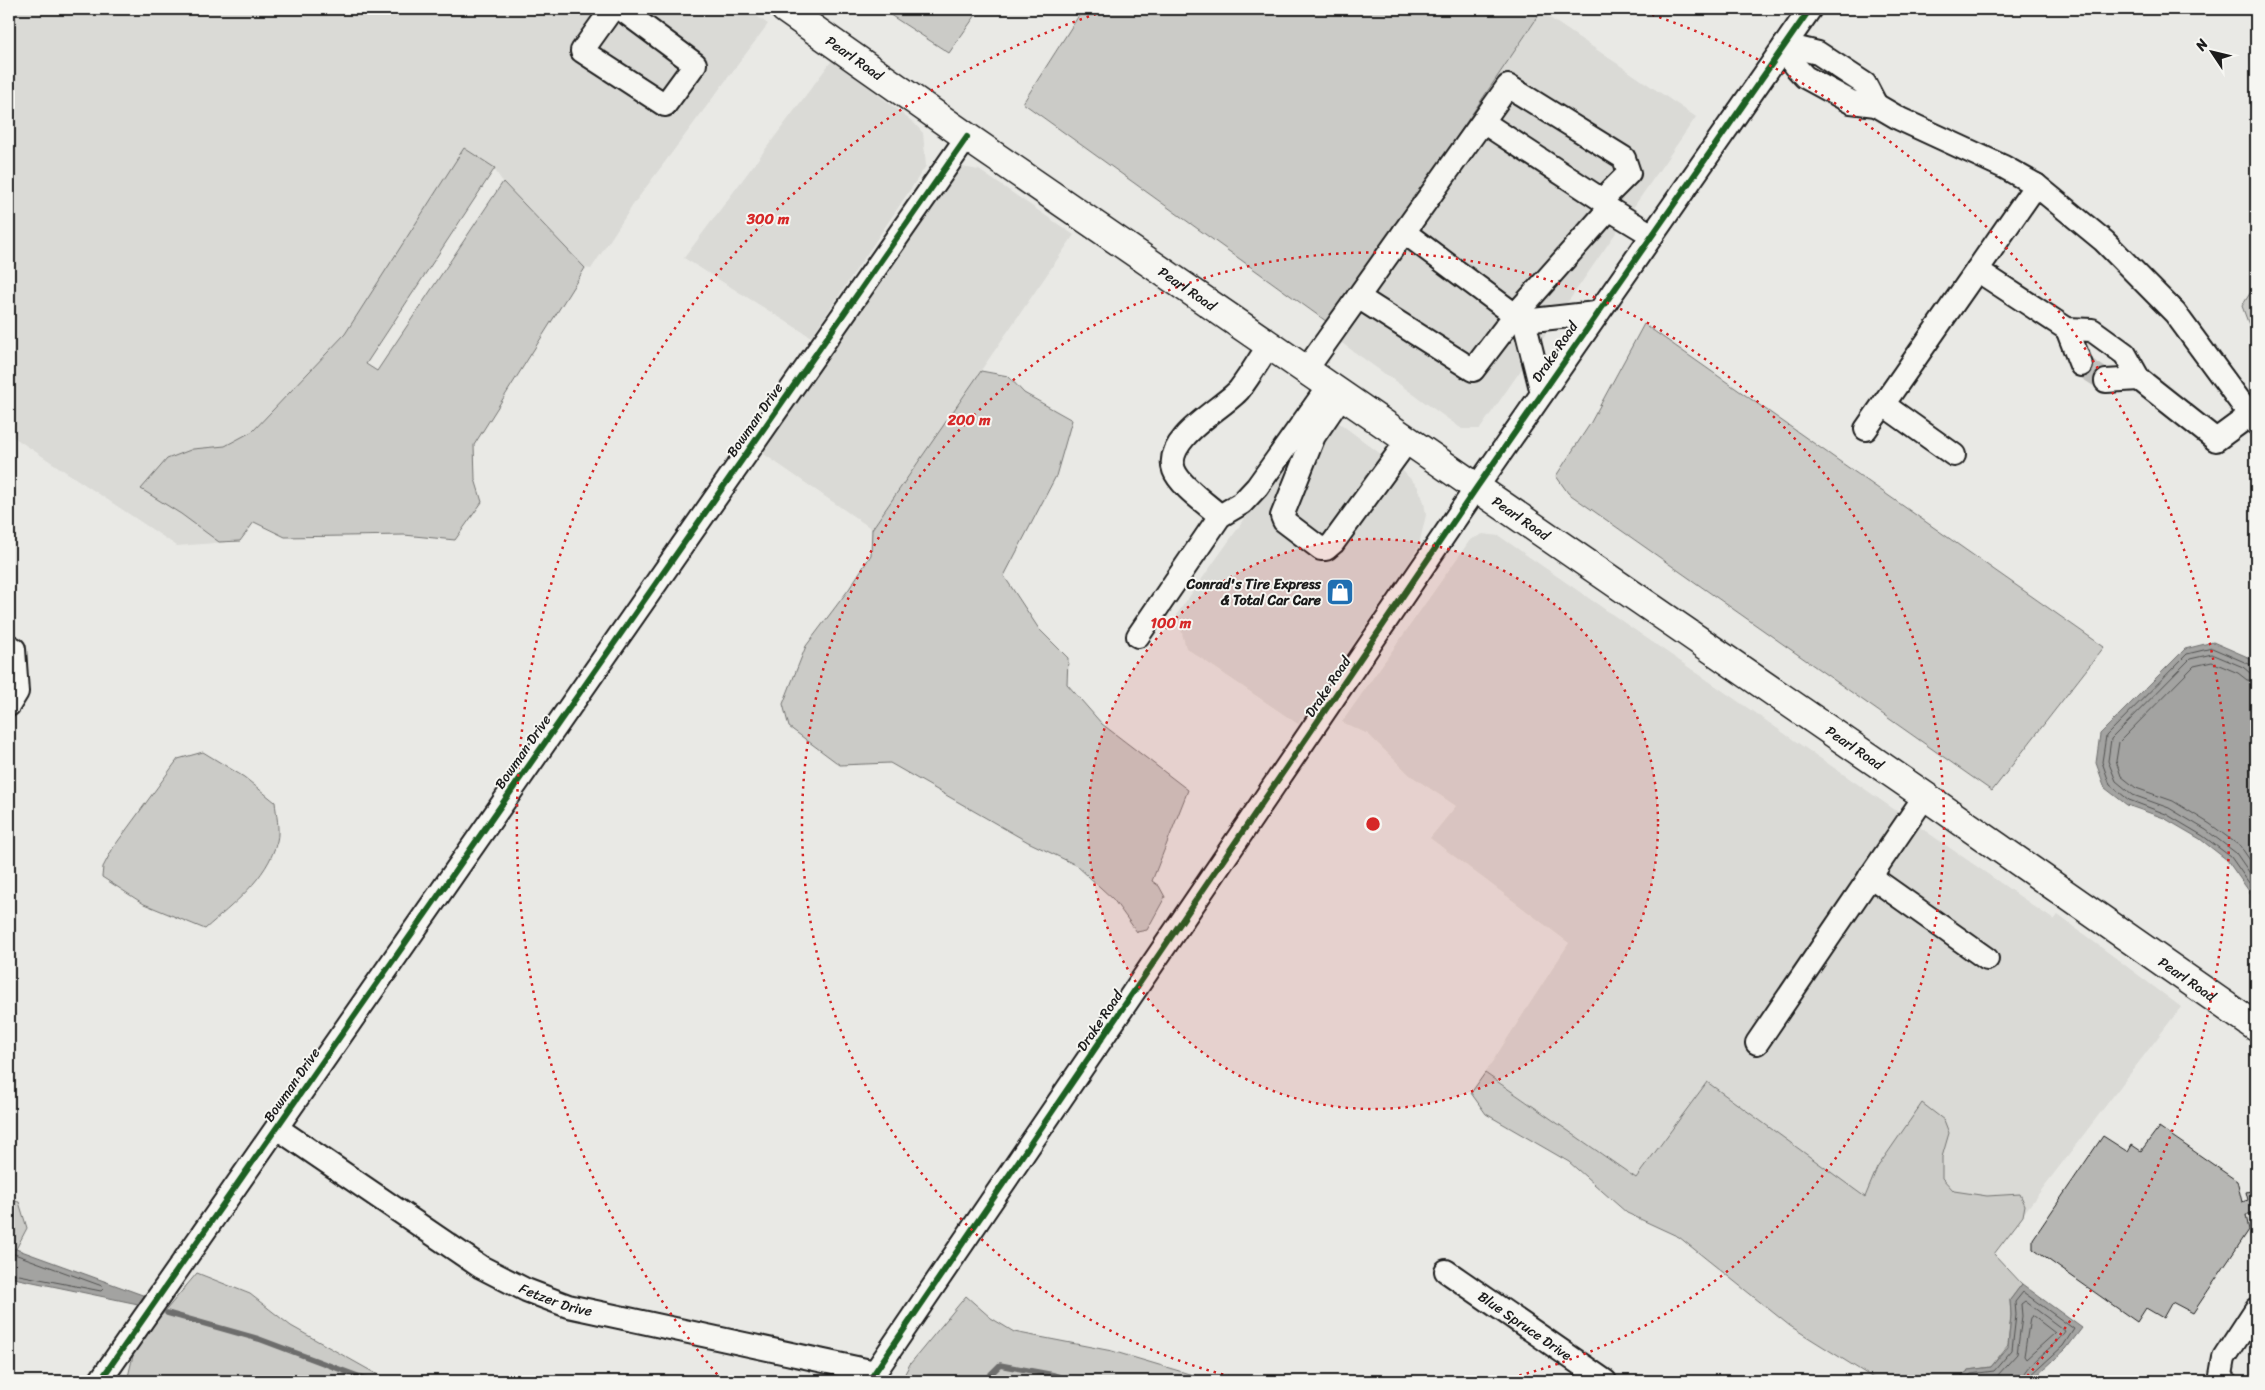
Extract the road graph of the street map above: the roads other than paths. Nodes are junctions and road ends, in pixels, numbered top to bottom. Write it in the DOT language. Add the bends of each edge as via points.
graph roads {
  1 [pos="612,9"];
  2 [pos="621,9"];
  3 [pos="785,9"];
  4 [pos="1810,9"];
  5 [pos="1785,46"];
  6 [pos="1482,122"];
  7 [pos="966,137"];
  8 [pos="2036,185"];
  9 [pos="1606,204"];
  10 [pos="1404,232"];
  11 [pos="1652,235"];
  12 [pos="1978,270"];
  13 [pos="1358,297"];
  14 [pos="1596,313"];
  15 [pos="1520,318"];
  16 [pos="2067,330"];
  17 [pos="1269,345"];
  18 [pos="2080,365"];
  19 [pos="1306,370"];
  20 [pos="2139,379"];
  21 [pos="2106,381"];
  22 [pos="1336,391"];
  23 [pos="1542,393"];
  24 [pos="1884,405"];
  25 [pos="2253,419"];
  26 [pos="1866,429"];
  27 [pos="1408,440"];
  28 [pos="1954,455"];
  29 [pos="1477,487"];
  30 [pos="1220,516"];
  31 [pos="1138,636"];
  32 [pos="9,646"];
  33 [pos="9,705"];
  34 [pos="1925,796"];
  35 [pos="1870,876"];
  36 [pos="1987,959"];
  37 [pos="2256,1027"];
  38 [pos="1757,1043"];
  39 [pos="277,1128"];
  40 [pos="1446,1270"];
  41 [pos="2256,1309"];
  42 [pos="872,1377"];
  43 [pos="100,1381"];
  44 [pos="1605,1381"];
  45 [pos="2225,1381"];
  1 -- 2 [label="street" via="582,50 665,105 695,64"];
  3 -- 7 [label="main road, Pearl Road"];
  4 -- 5 [label="street, Drake Road"];
  5 -- 8 [label="street" via="1818,53 1865,84 1876,105"];
  5 -- 11 [label="street, Drake Road"];
  6 -- 9 [label="street"];
  6 -- 9 [label="street" via="1508,86 1624,158 1629,173"];
  6 -- 10 [label="street"];
  7 -- 17 [label="main road, Pearl Road"];
  7 -- 39 [label="street, Bowman Drive"];
  8 -- 12 [label="street"];
  8 -- 25 [label="street" via="2104,241 2175,313"];
  9 -- 11 [label="street"];
  9 -- 15 [label="street"];
  10 -- 13 [label="street"];
  10 -- 15 [label="street"];
  11 -- 14 [label="street, Drake Road"];
  12 -- 16 [label="street"];
  12 -- 24 [label="street"];
  13 -- 15 [label="street" via="1473,370"];
  13 -- 19 [label="street"];
  14 -- 15 [label="street"];
  14 -- 23 [label="street, Drake Road"];
  15 -- 23 [label="street"];
  16 -- 18 [label="street"];
  16 -- 20 [label="street" via="2092,330 2125,354"];
  17 -- 19 [label="main road, Pearl Road"];
  17 -- 30 [label="street" via="1237,391 1184,438 1174,459 1173,468 1178,479"];
  19 -- 22 [label="main road, Pearl Road"];
  20 -- 21 [label="street"];
  20 -- 25 [label="street" via="2216,440"];
  22 -- 27 [label="main road, Pearl Road"];
  22 -- 27 [label="street" via="1282,516 1284,521 1321,549 1333,543"];
  22 -- 30 [label="street" via="1257,488 1242,503"];
  23 -- 29 [label="street, Drake Road"];
  24 -- 26 [label="street"];
  24 -- 28 [label="street"];
  27 -- 29 [label="main road, Pearl Road"];
  29 -- 34 [label="main road, Pearl Road"];
  29 -- 42 [label="street, Drake Road"];
  30 -- 31 [label="street"];
  32 -- 33 [label="street" via="14,649 17,692"];
  34 -- 35 [label="street"];
  34 -- 37 [label="main road, Pearl Road"];
  35 -- 36 [label="street"];
  35 -- 38 [label="street"];
  39 -- 42 [label="street, Fetzer Drive" via="481,1267 526,1290 568,1306"];
  39 -- 43 [label="street, Bowman Drive"];
  40 -- 44 [label="street, Blue Spruce Drive"];
  41 -- 45 [label="street" via="2224,1358 2221,1375"];
}
